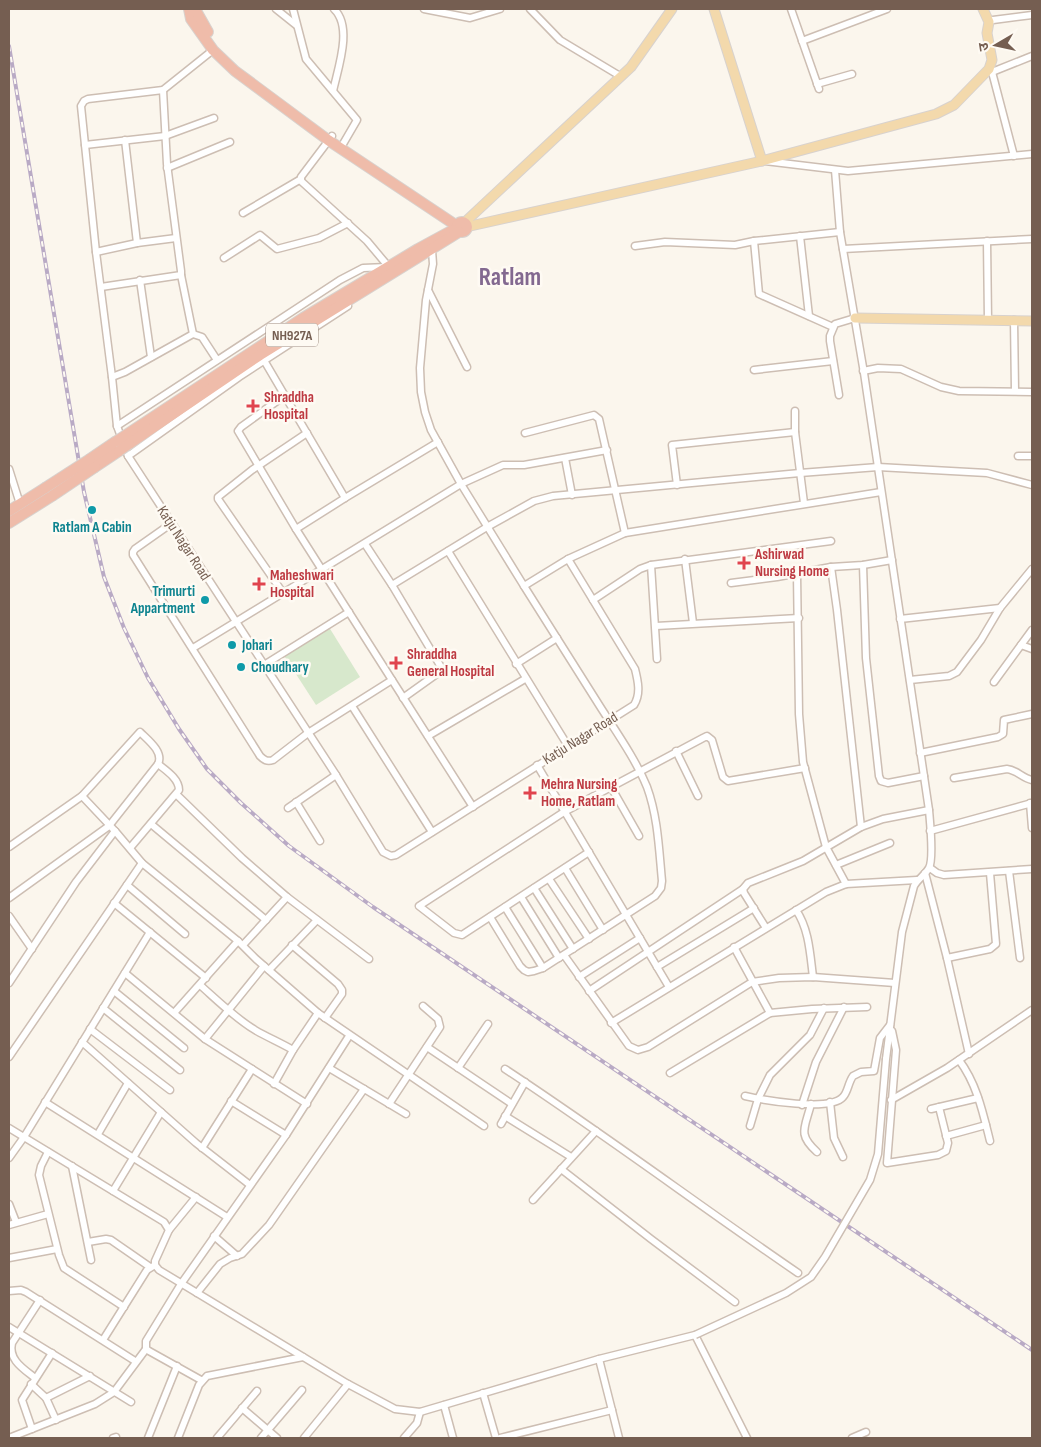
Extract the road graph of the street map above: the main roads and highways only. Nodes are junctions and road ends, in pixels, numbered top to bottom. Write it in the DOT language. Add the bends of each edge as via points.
graph roads {
  1 [pos="189,9"];
  2 [pos="194,9"];
  3 [pos="672,9"];
  4 [pos="714,9"];
  5 [pos="983,9"];
  6 [pos="330,138"];
  7 [pos="762,161"];
  8 [pos="460,226"];
  9 [pos="390,270"];
  10 [pos="855,318"];
  11 [pos="1032,321"];
  12 [pos="48,492"];
  13 [pos="9,511"];
  14 [pos="9,523"];
  1 -- 6 [label="highway" via="191,19 213,50 235,71"];
  2 -- 6 [label="highway" via="217,47 238,67"];
  3 -- 8 [label="main road" via="631,67"];
  4 -- 7 [label="main road"];
  5 -- 7 [label="main road" via="989,22 986,27 991,70 954,105 936,114"];
  6 -- 8 [label="highway"];
  6 -- 8 [label="highway"];
  7 -- 8 [label="main road"];
  8 -- 9 [label="highway, NH927A"];
  8 -- 9 [label="highway, NH927A" via="432,250"];
  9 -- 12 [label="highway, NH927A, bridge" via="303,318 128,440 120,450"];
  10 -- 11 [label="main road"];
  12 -- 13 [label="highway, NH927A"];
  12 -- 14 [label="highway, NH927A"];
}
